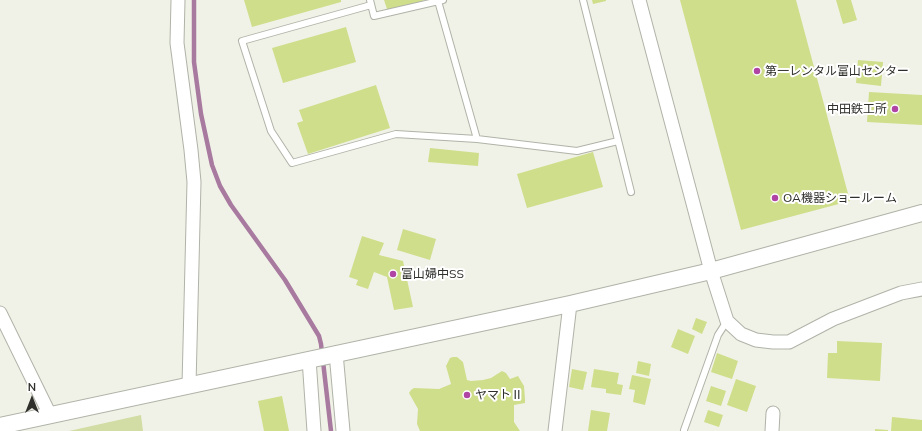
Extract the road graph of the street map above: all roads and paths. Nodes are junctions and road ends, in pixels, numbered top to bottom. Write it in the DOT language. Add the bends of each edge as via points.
graph roads {
  1 [pos="178,0"];
  2 [pos="583,0"];
  3 [pos="639,0"];
  4 [pos="441,1"];
  5 [pos="370,2"];
  6 [pos="477,139"];
  7 [pos="618,141"];
  8 [pos="631,192"];
  9 [pos="922,213"];
  10 [pos="711,271"];
  11 [pos="922,289"];
  12 [pos="570,304"];
  13 [pos="0,313"];
  14 [pos="727,321"];
  15 [pos="336,354"];
  16 [pos="309,359"];
  17 [pos="189,385"];
  18 [pos="773,413"];
  19 [pos="50,415"];
  20 [pos="0,426"];
  21 [pos="684,430"];
  22 [pos="314,431"];
  23 [pos="343,431"];
  24 [pos="555,431"];
  25 [pos="772,431"];
  1 -- 17 [label="street" via="177,43 194,182"];
  2 -- 7 [label="lane"];
  3 -- 10 [label="street"];
  4 -- 5 [label="lane" via="374,16"];
  4 -- 6 [label="lane"];
  5 -- 6 [label="lane" via="242,41 271,131 292,163 396,134"];
  6 -- 7 [label="lane" via="577,151"];
  7 -- 8 [label="lane"];
  9 -- 10 [label="street"];
  10 -- 12 [label="street"];
  10 -- 14 [label="street"];
  11 -- 14 [label="street" via="901,293 832,319 789,342 756,340 741,334"];
  12 -- 15 [label="street"];
  12 -- 24 [label="street"];
  13 -- 19 [label="street"];
  14 -- 21 [label="lane" via="718,335"];
  15 -- 16 [label="street"];
  15 -- 23 [label="street"];
  16 -- 17 [label="street"];
  16 -- 22 [label="street"];
  17 -- 19 [label="street"];
  18 -- 25 [label="street"];
  19 -- 20 [label="street"];
}
